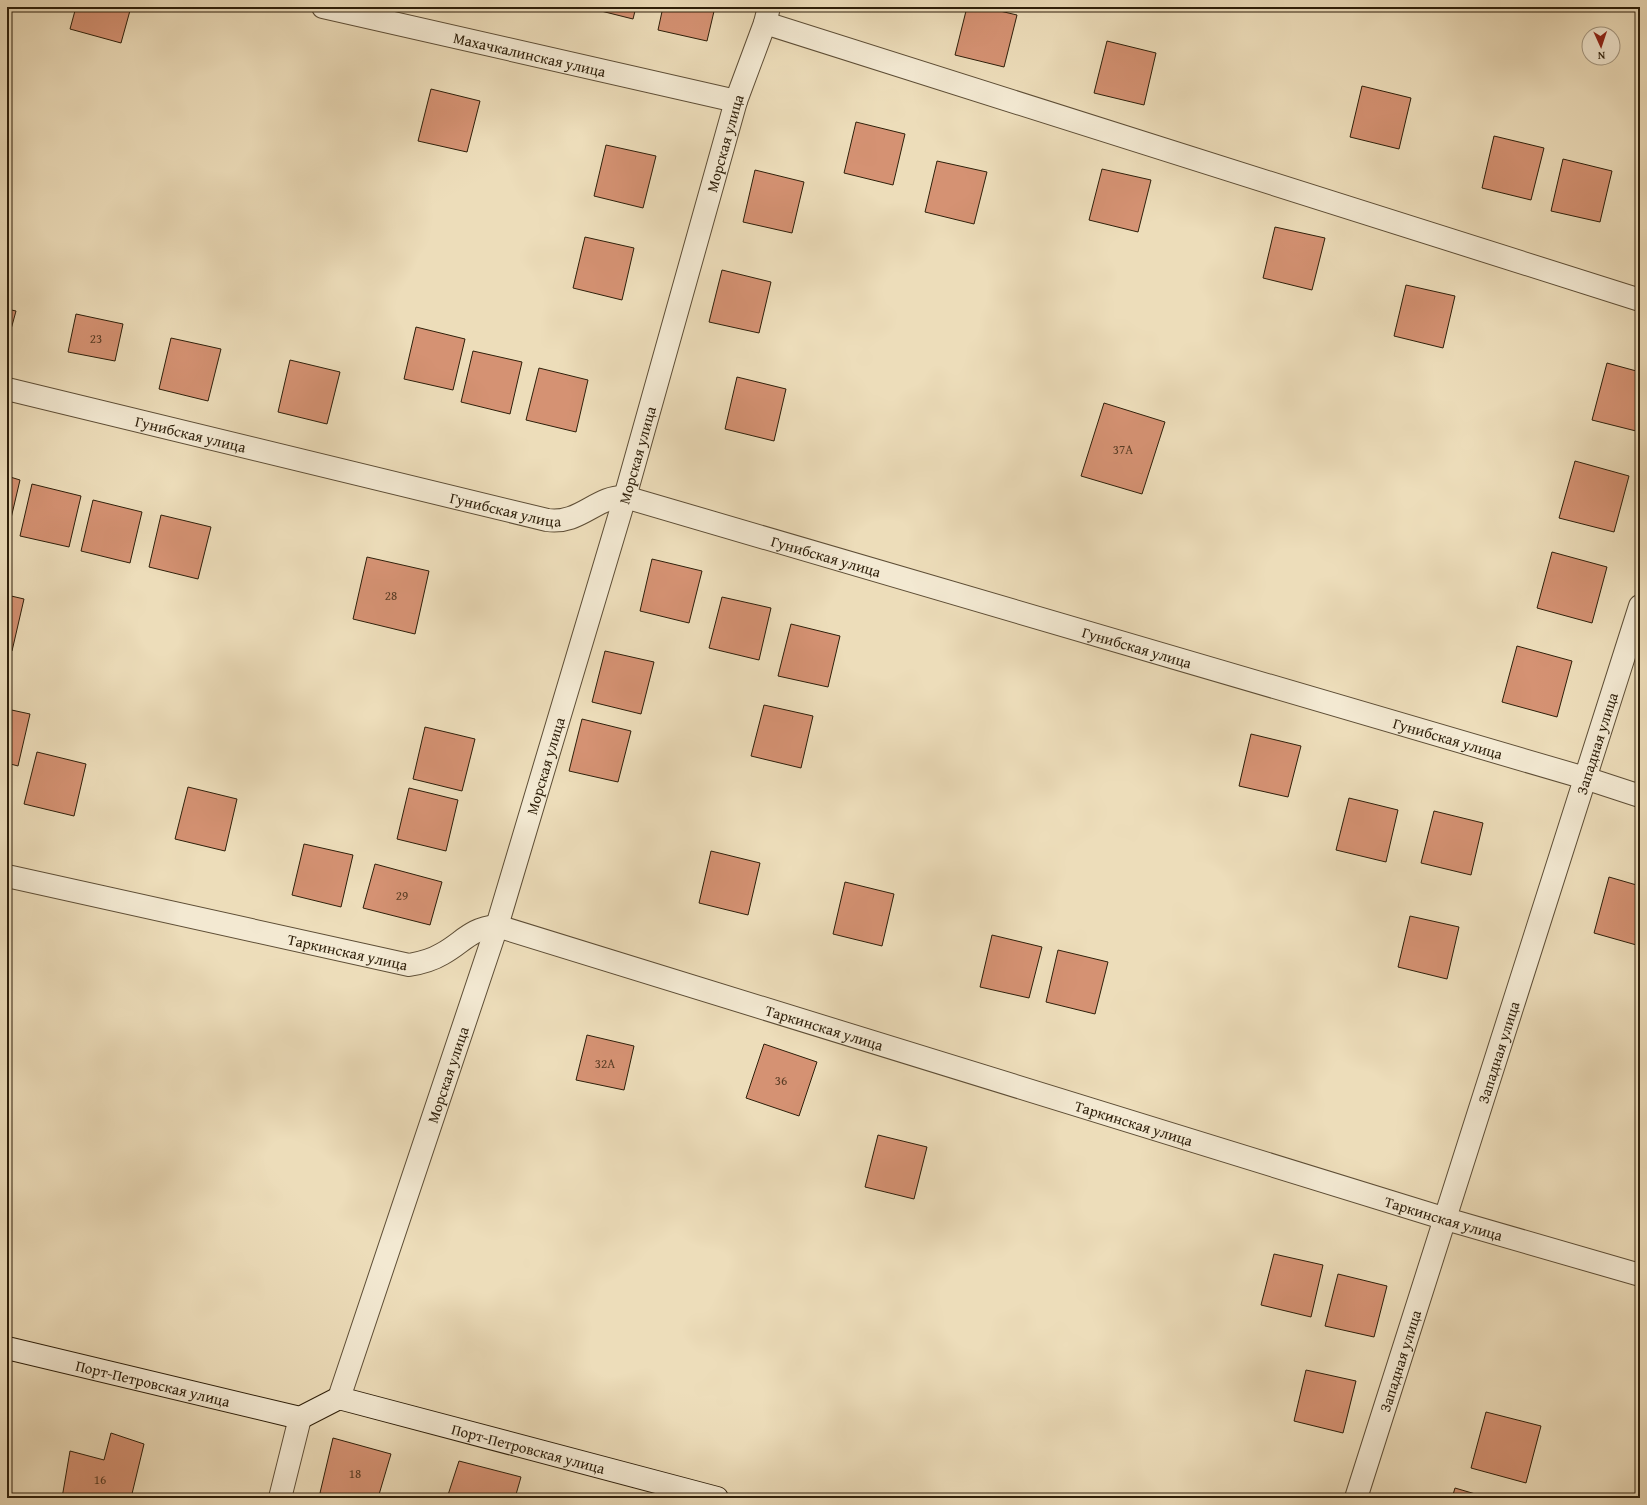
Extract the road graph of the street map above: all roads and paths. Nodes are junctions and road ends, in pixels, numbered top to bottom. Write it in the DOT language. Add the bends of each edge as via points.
graph roads {
  1 [pos="323,7"];
  2 [pos="767,15"];
  3 [pos="736,101"];
  4 [pos="1640,300"];
  5 [pos="7,389"];
  6 [pos="625,497"];
  7 [pos="1640,606"];
  8 [pos="1585,778"];
  9 [pos="1640,796"];
  10 [pos="7,876"];
  11 [pos="497,926"];
  12 [pos="1446,1219"];
  13 [pos="1640,1275"];
  14 [pos="7,1348"];
  15 [pos="339,1398"];
  16 [pos="300,1418"];
  17 [pos="280,1498"];
  18 [pos="717,1498"];
  19 [pos="1356,1498"];
  1 -- 3 [label="street, Махачкалинская улица"];
  2 -- 3 [label="street, Морская улица"];
  2 -- 4 [label="street"];
  3 -- 6 [label="street, Морская улица"];
  5 -- 6 [label="street, Гунибская улица" via="547,520 567,520 609,499"];
  6 -- 8 [label="street, Гунибская улица"];
  6 -- 11 [label="street, Морская улица"];
  7 -- 8 [label="street, Западная улица"];
  8 -- 9 [label="street, Гунибская улица"];
  8 -- 12 [label="street, Западная улица"];
  10 -- 11 [label="street, Таркинская улица" via="409,965 442,954 482,927"];
  11 -- 12 [label="street, Таркинская улица"];
  11 -- 15 [label="street, Морская улица"];
  12 -- 13 [label="street, Таркинская улица"];
  12 -- 19 [label="street, Западная улица"];
  14 -- 16 [label="street, Порт-Петровская улица"];
  15 -- 16 [label="street"];
  15 -- 18 [label="street, Порт-Петровская улица"];
  16 -- 17 [label="street"];
}
